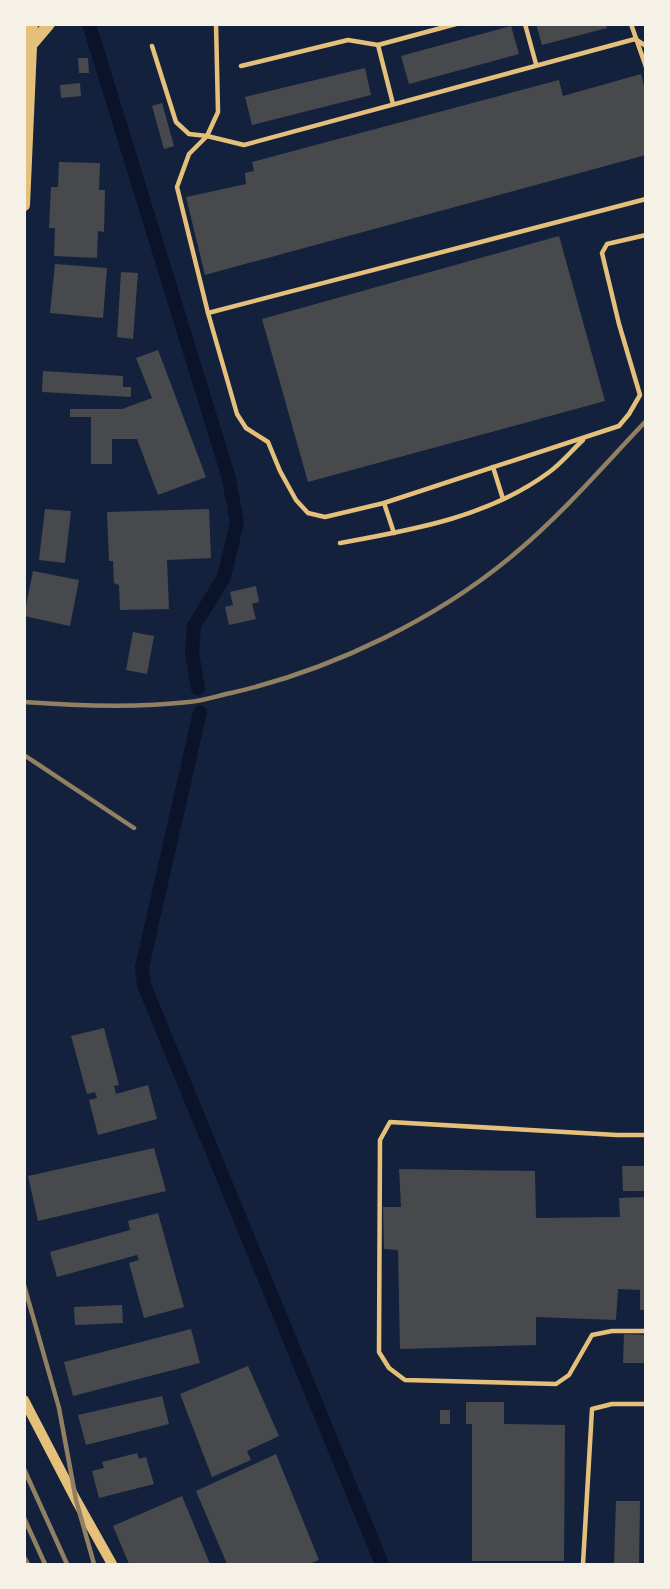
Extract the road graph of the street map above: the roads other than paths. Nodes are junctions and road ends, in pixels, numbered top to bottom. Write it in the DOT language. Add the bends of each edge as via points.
graph roads {
  1 [pos="33,24"];
  2 [pos="49,24"];
  3 [pos="216,24"];
  4 [pos="456,24"];
  5 [pos="525,24"];
  6 [pos="631,24"];
  7 [pos="635,39"];
  8 [pos="33,43"];
  9 [pos="378,45"];
  10 [pos="152,46"];
  11 [pos="646,47"];
  12 [pos="536,64"];
  13 [pos="241,66"];
  14 [pos="646,66"];
  15 [pos="393,104"];
  16 [pos="207,135"];
  17 [pos="646,199"];
  18 [pos="24,205"];
  19 [pos="646,235"];
  20 [pos="208,313"];
  21 [pos="646,386"];
  22 [pos="640,395"];
  23 [pos="586,436"];
  24 [pos="493,467"];
  25 [pos="503,499"];
  26 [pos="384,503"];
  27 [pos="394,533"];
  28 [pos="340,542"];
  29 [pos="646,1135"];
  30 [pos="646,1331"];
  31 [pos="24,1400"];
  32 [pos="646,1404"];
  33 [pos="112,1564"];
  34 [pos="583,1564"];
  1 -- 8 [label="main road"];
  2 -- 8 [label="main road"];
  3 -- 16 [label="lane" via="218,112"];
  4 -- 9 [label="lane"];
  5 -- 12 [label="lane"];
  6 -- 7 [label="lane"];
  7 -- 11 [label="lane"];
  7 -- 12 [label="lane"];
  7 -- 14 [label="lane"];
  8 -- 18 [label="main road"];
  9 -- 13 [label="lane" via="348,40"];
  9 -- 15 [label="lane"];
  10 -- 16 [label="lane" via="176,122 189,134"];
  12 -- 15 [label="lane"];
  15 -- 16 [label="lane" via="244,145"];
  16 -- 20 [label="lane" via="188,154 177,187"];
  17 -- 20 [label="lane"];
  19 -- 22 [label="lane" via="607,244 602,253"];
  20 -- 26 [label="lane" via="237,414 246,428 268,442 296,500 308,513 325,517"];
  21 -- 22 [label="lane"];
  22 -- 23 [label="lane" via="619,426"];
  23 -- 24 [label="lane"];
  23 -- 25 [label="lane" via="549,473"];
  24 -- 25 [label="lane"];
  24 -- 26 [label="lane"];
  25 -- 27 [label="lane" via="465,515"];
  26 -- 27 [label="lane"];
  27 -- 28 [label="lane"];
  29 -- 30 [label="lane" via="390,1122 380,1140 379,1352 389,1368 405,1380 556,1384 569,1374 592,1335"];
  31 -- 33 [label="street"];
  32 -- 34 [label="lane" via="592,1409"];
}
